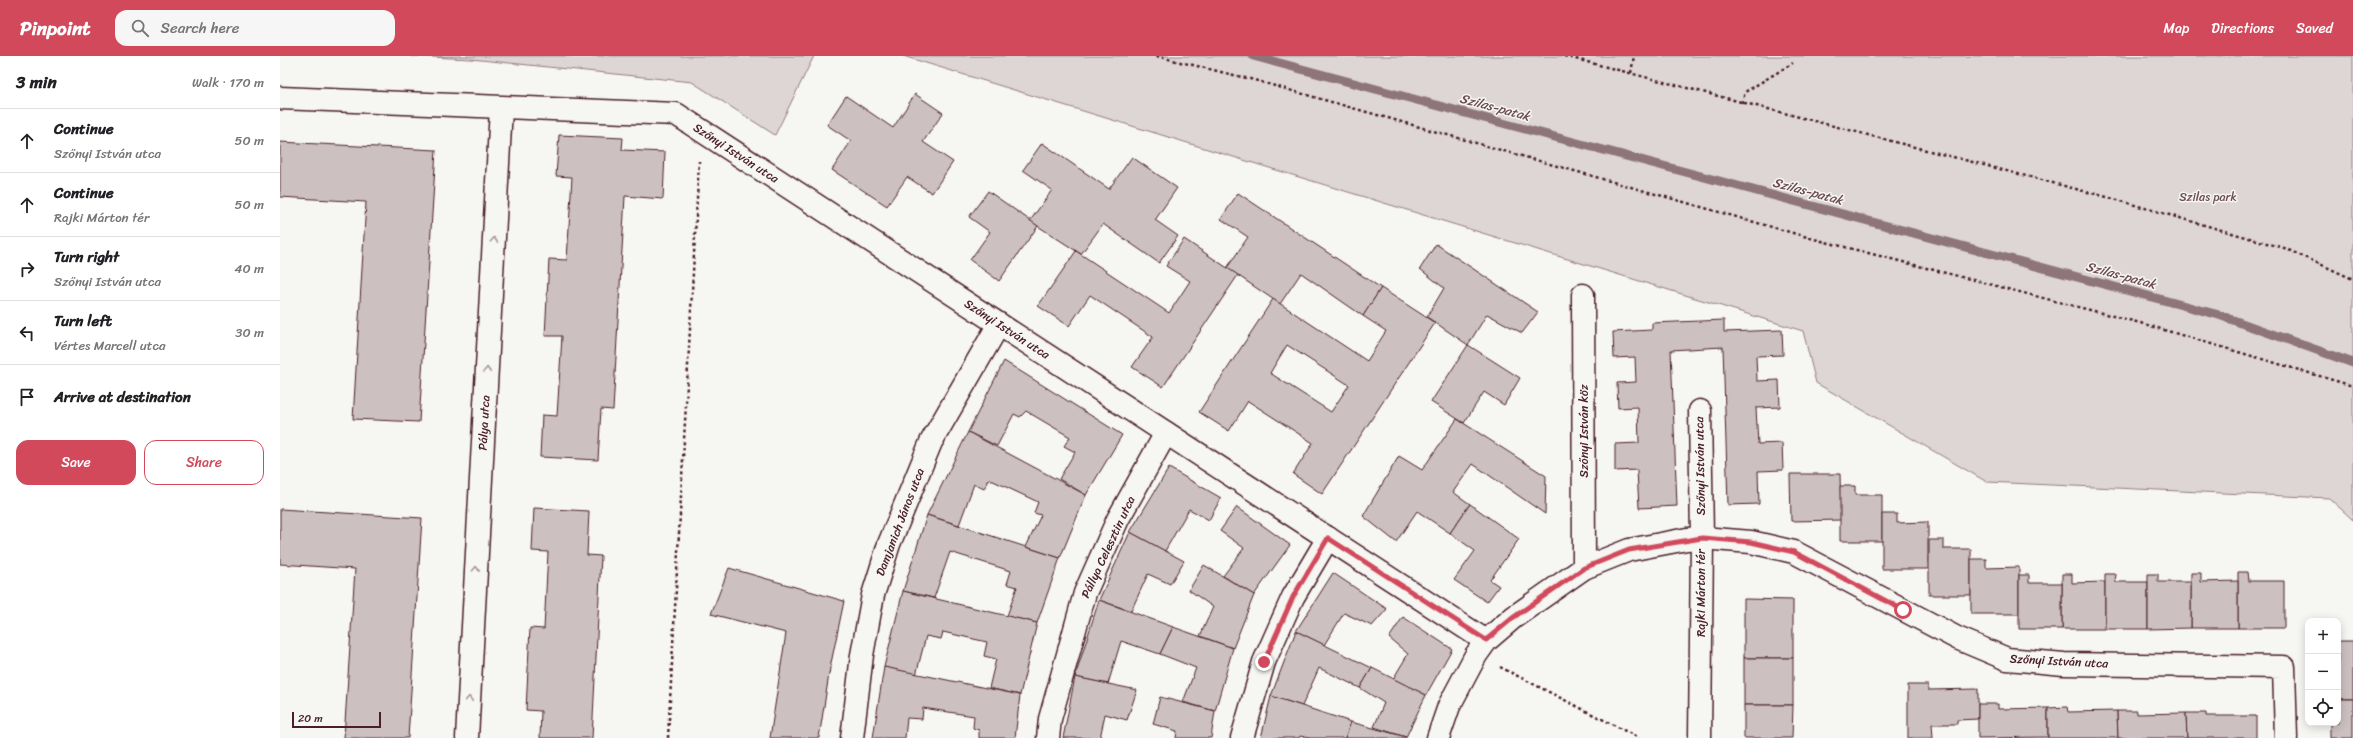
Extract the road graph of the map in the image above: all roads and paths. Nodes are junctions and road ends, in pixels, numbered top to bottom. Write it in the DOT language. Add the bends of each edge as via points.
graph roads {
  1 [pos="1156,56"];
  2 [pos="1564,56"];
  3 [pos="1634,56"];
  4 [pos="1793,63"];
  5 [pos="1631,73"];
  6 [pos="280,98"];
  7 [pos="1742,103"];
  8 [pos="501,108"];
  9 [pos="700,130"];
  10 [pos="2353,280"];
  11 [pos="1583,295"];
  12 [pos="999,324"];
  13 [pos="2353,386"];
  14 [pos="1700,411"];
  15 [pos="1166,433"];
  16 [pos="1328,538"];
  17 [pos="1702,538"];
  18 [pos="1584,568"];
  19 [pos="1481,648"];
  20 [pos="467,738"];
  21 [pos="668,738"];
  22 [pos="852,738"];
  23 [pos="1048,738"];
  24 [pos="1242,738"];
  25 [pos="1438,738"];
  26 [pos="1639,738"];
  27 [pos="1700,738"];
  28 [pos="2286,738"];
  1 -- 13 [label="path" via="1254,80 1814,239 2144,324"];
  2 -- 5 [label="path"];
  3 -- 5 [label="path"];
  4 -- 7 [label="path" via="1745,92"];
  5 -- 7 [label="path"];
  6 -- 8 [label="street, Szőnyi István utca"];
  7 -- 10 [label="path" via="2144,208 2284,248"];
  8 -- 9 [label="street, Szőnyi István utca" via="676,114"];
  20 -- 8 [label="street, Pálya utca, one-way"];
  9 -- 12 [label="street, Szőnyi István utca"];
  9 -- 21 [label="path"];
  11 -- 18 [label="street, Szőnyi István köz"];
  12 -- 15 [label="street, Szőnyi István utca"];
  12 -- 22 [label="street, Damjanich János utca" via="932,442 889,544 873,595 862,655"];
  14 -- 17 [label="street, Szőnyi István utca"];
  15 -- 16 [label="street, Szőnyi István utca"];
  15 -- 23 [label="street, Pállya Celesztin utca" via="1118,519 1085,593 1050,719"];
  16 -- 19 [label="street, Szőnyi István utca"];
  16 -- 24 [label="street" via="1293,597 1264,662"];
  17 -- 18 [label="street, Rajki Márton tér" via="1629,550"];
  17 -- 27 [label="street, Rajki Márton tér"];
  17 -- 28 [label="street, Szőnyi István utca" via="1751,542 1794,552 1957,638 2007,659 2064,664 2284,667"];
  18 -- 19 [label="street, Rajki Márton tér" via="1514,617"];
  19 -- 25 [label="street, Rajki Márton tér" via="1449,706"];
  19 -- 26 [label="path"];
}
